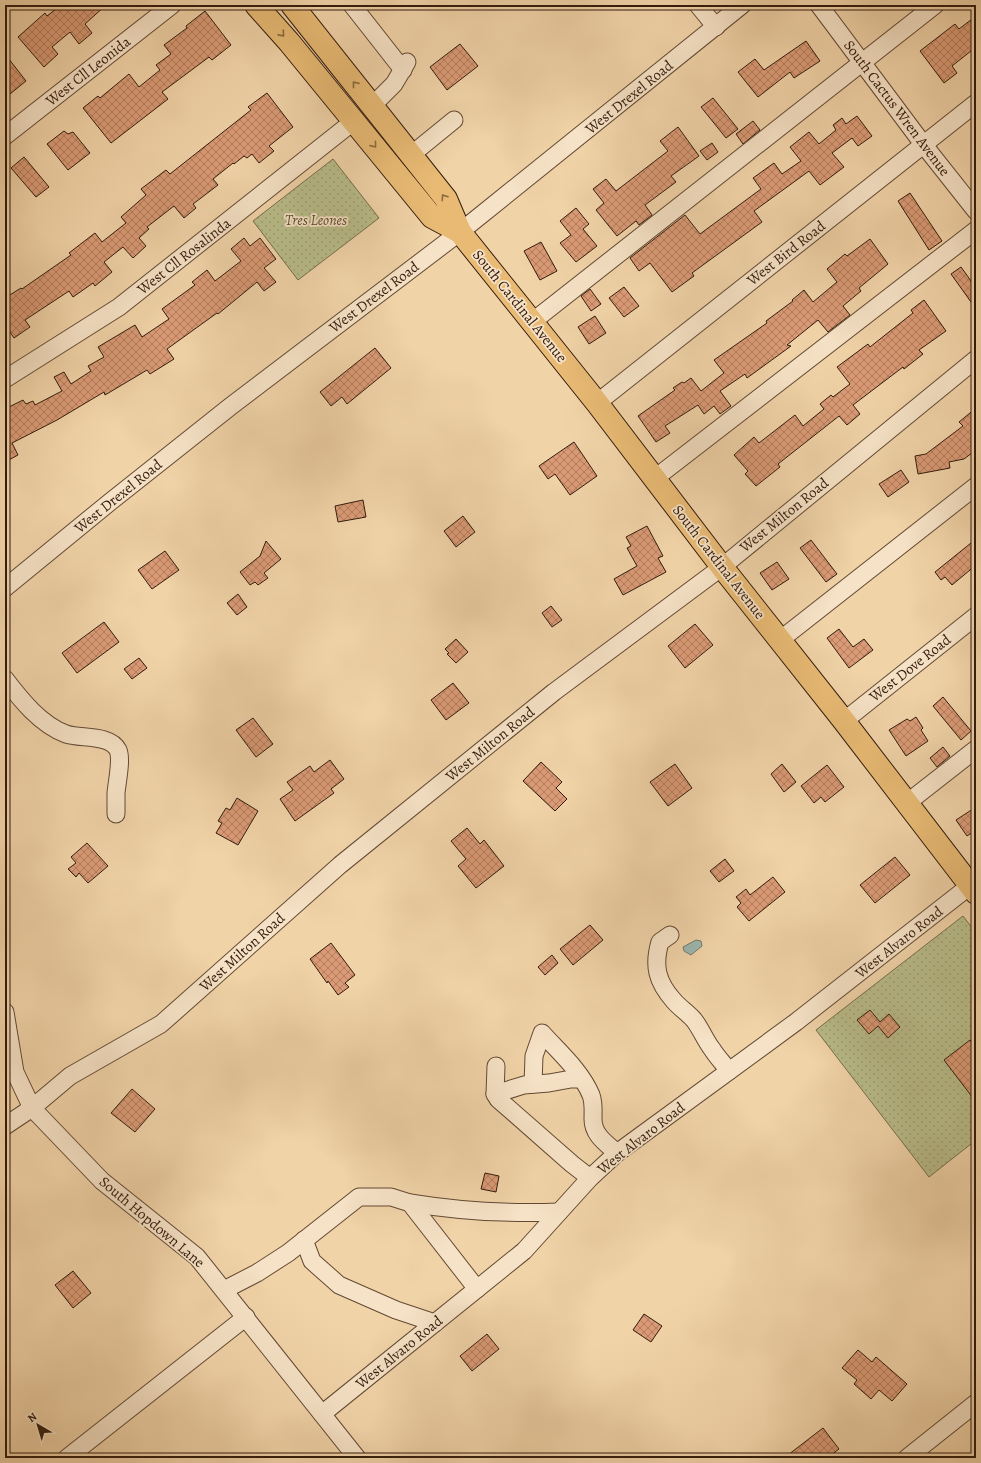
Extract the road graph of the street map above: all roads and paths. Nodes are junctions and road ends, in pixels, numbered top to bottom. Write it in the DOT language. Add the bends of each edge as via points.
graph roads {
  1 [pos="172,5"];
  2 [pos="256,5"];
  3 [pos="292,5"];
  4 [pos="352,5"];
  5 [pos="698,5"];
  6 [pos="742,5"];
  7 [pos="819,5"];
  8 [pos="935,5"];
  9 [pos="716,27"];
  10 [pos="320,40"];
  11 [pos="300,55"];
  12 [pos="862,62"];
  13 [pos="976,103"];
  14 [pos="373,106"];
  15 [pos="454,120"];
  16 [pos="354,121"];
  17 [pos="5,136"];
  18 [pos="923,144"];
  19 [pos="411,155"];
  20 [pos="976,211"];
  21 [pos="976,230"];
  22 [pos="460,232"];
  23 [pos="532,322"];
  24 [pos="976,359"];
  25 [pos="5,379"];
  26 [pos="597,403"];
  27 [pos="654,479"];
  28 [pos="976,486"];
  29 [pos="722,566"];
  30 [pos="5,588"];
  31 [pos="976,616"];
  32 [pos="780,640"];
  33 [pos="5,679"];
  34 [pos="844,721"];
  35 [pos="976,749"];
  36 [pos="907,803"];
  37 [pos="116,814"];
  38 [pos="974,886"];
  39 [pos="670,935"];
  40 [pos="5,1012"];
  41 [pos="496,1066"];
  42 [pos="729,1071"];
  43 [pos="581,1079"];
  44 [pos="533,1084"];
  45 [pos="494,1094"];
  46 [pos="32,1108"];
  47 [pos="5,1126"];
  48 [pos="617,1153"];
  49 [pos="590,1178"];
  50 [pos="410,1203"];
  51 [pos="559,1212"];
  52 [pos="304,1240"];
  53 [pos="477,1289"];
  54 [pos="224,1290"];
  55 [pos="246,1317"];
  56 [pos="435,1323"];
  57 [pos="976,1404"];
  58 [pos="322,1414"];
  59 [pos="67,1458"];
  60 [pos="357,1458"];
  61 [pos="907,1458"];
  1 -- 17 [label="street, West Cll Leonida"];
  2 -- 11 [label="main road, South Cardinal Avenue, one-way"];
  3 -- 10 [label="main road, South Cardinal Avenue"];
  4 -- 14 [label="street" via="405,66 394,84"];
  5 -- 9 [label="street"];
  6 -- 9 [label="street, West Drexel Road"];
  7 -- 12 [label="street, South Cactus Wren Avenue"];
  8 -- 12 [label="street"];
  9 -- 22 [label="street, West Drexel Road"];
  10 -- 11 [label="street"];
  14 -- 10 [label="main road, South Cardinal Avenue, one-way"];
  11 -- 16 [label="main road, South Cardinal Avenue"];
  12 -- 18 [label="street, South Cactus Wren Avenue"];
  12 -- 23 [label="street"];
  13 -- 18 [label="street, West Bird Road"];
  14 -- 19 [label="main road, South Cardinal Avenue"];
  15 -- 19 [label="street"];
  16 -- 22 [label="main road, South Cardinal Avenue, one-way" via="432,217"];
  16 -- 25 [label="street, West Cll Rosalinda" via="119,307"];
  18 -- 20 [label="street, South Cactus Wren Avenue"];
  18 -- 26 [label="street, West Bird Road"];
  22 -- 19 [label="main road, South Cardinal Avenue, one-way" via="446,199"];
  21 -- 27 [label="street"];
  22 -- 23 [label="main road, South Cardinal Avenue"];
  22 -- 30 [label="street, West Drexel Road" via="232,406"];
  23 -- 26 [label="main road, South Cardinal Avenue"];
  24 -- 29 [label="street, West Milton Road"];
  26 -- 27 [label="main road, South Cardinal Avenue"];
  27 -- 29 [label="main road, South Cardinal Avenue"];
  28 -- 32 [label="street"];
  29 -- 32 [label="main road, South Cardinal Avenue"];
  29 -- 46 [label="street, West Milton Road" via="554,692 346,860 161,1024 70,1076"];
  31 -- 34 [label="street, West Dove Road"];
  32 -- 34 [label="main road, South Cardinal Avenue"];
  33 -- 37 [label="street" via="54,729 69,735 104,740 114,746 118,751 119,763"];
  34 -- 36 [label="main road, South Cardinal Avenue"];
  35 -- 36 [label="street"];
  36 -- 38 [label="main road, South Cardinal Avenue"];
  38 -- 42 [label="street, West Alvaro Road"];
  39 -- 42 [label="street" via="660,942 657,953 656,967 661,984 674,1002 695,1022"];
  40 -- 46 [label="street, South Hopdown Lane" via="15,1072"];
  41 -- 45 [label="street"];
  42 -- 48 [label="street, West Alvaro Road"];
  43 -- 44 [label="street"];
  43 -- 44 [label="street" via="542,1033 534,1056"];
  43 -- 48 [label="street" via="594,1107 595,1131 601,1140"];
  44 -- 45 [label="street"];
  45 -- 49 [label="street"];
  46 -- 47 [label="street, West Milton Road"];
  46 -- 54 [label="street, South Hopdown Lane" via="102,1181 198,1257"];
  48 -- 49 [label="street, West Alvaro Road"];
  49 -- 51 [label="street, West Alvaro Road"];
  50 -- 51 [label="street" via="513,1214"];
  50 -- 52 [label="street" via="391,1197 359,1197"];
  50 -- 53 [label="street"];
  51 -- 53 [label="street, West Alvaro Road" via="524,1251"];
  52 -- 54 [label="street" via="257,1273"];
  52 -- 56 [label="street" via="312,1261 339,1285 396,1310"];
  53 -- 56 [label="street, West Alvaro Road"];
  54 -- 55 [label="street, South Hopdown Lane"];
  55 -- 58 [label="street, South Hopdown Lane"];
  55 -- 59 [label="street"];
  56 -- 58 [label="street, West Alvaro Road"];
  57 -- 61 [label="street"];
  58 -- 60 [label="street, South Hopdown Lane"];
}
